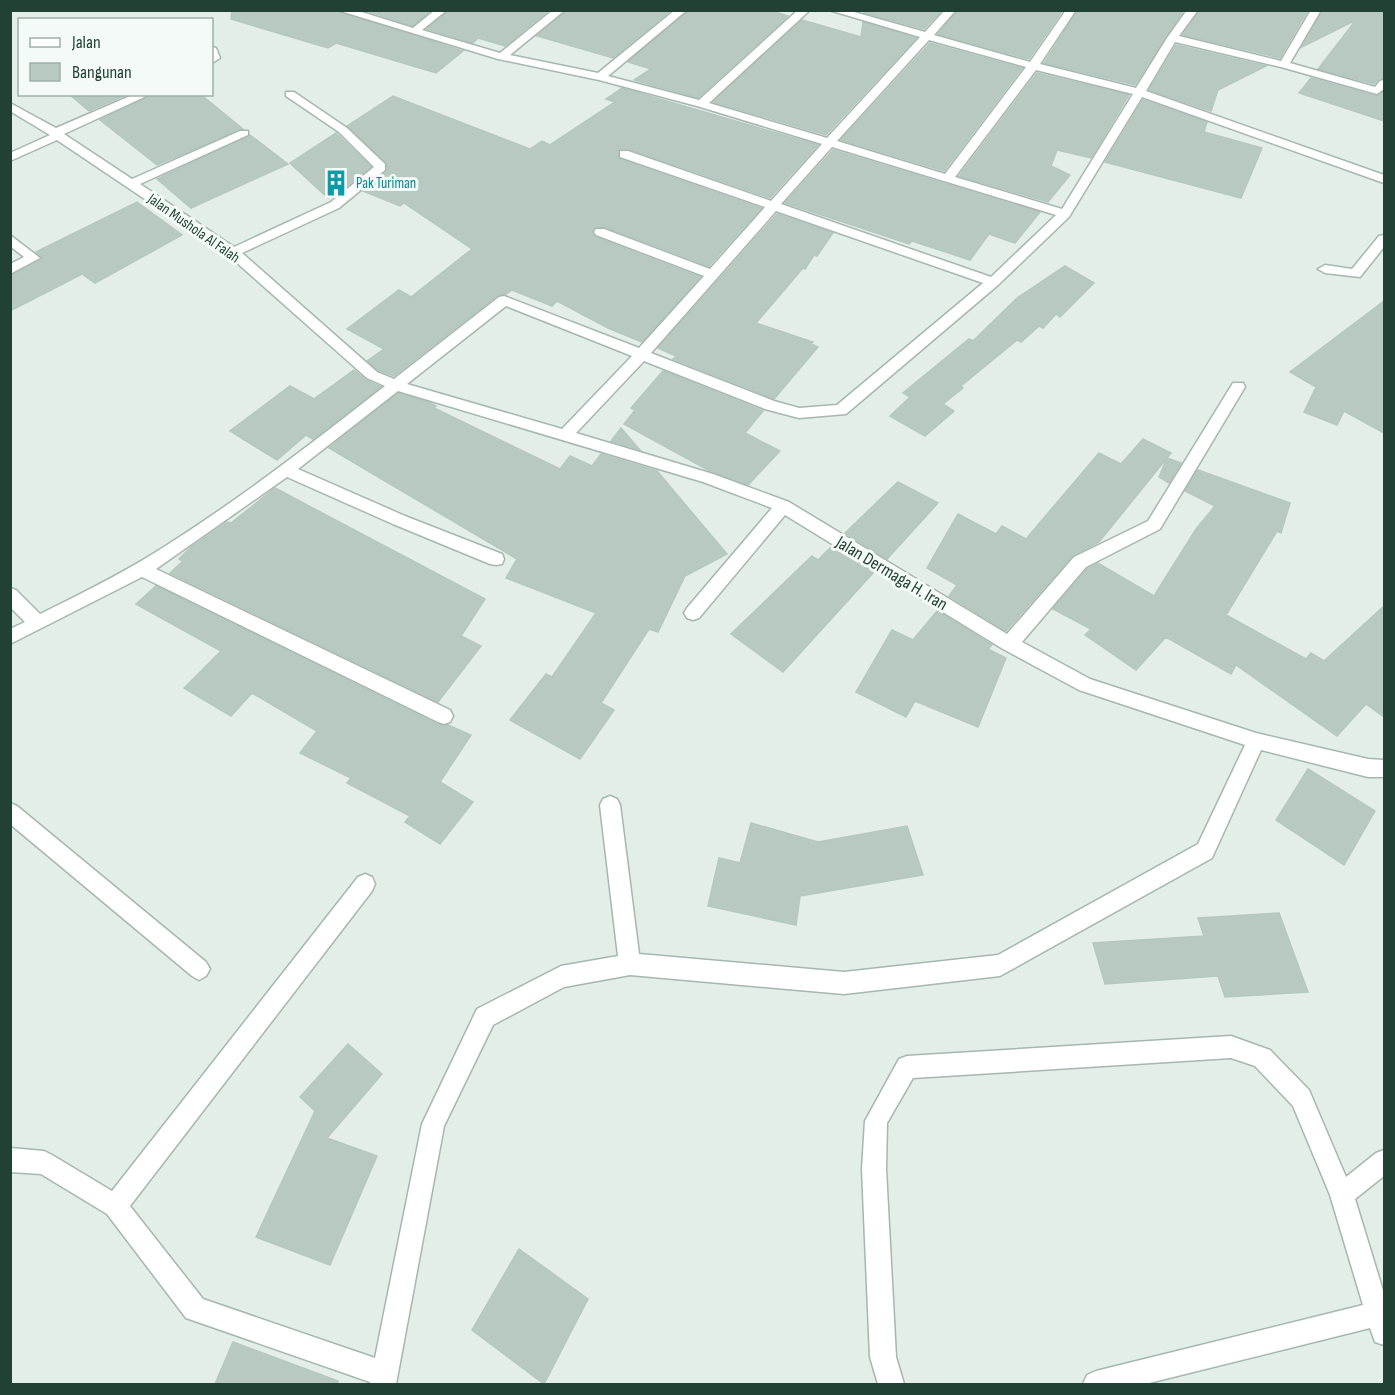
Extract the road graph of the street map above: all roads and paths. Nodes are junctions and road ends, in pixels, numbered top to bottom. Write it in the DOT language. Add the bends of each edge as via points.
graph roads {
  1 [pos="342,10"];
  2 [pos="442,10"];
  3 [pos="560,10"];
  4 [pos="682,10"];
  5 [pos="805,10"];
  6 [pos="951,10"];
  7 [pos="1071,10"];
  8 [pos="1193,10"];
  9 [pos="1316,10"];
  10 [pos="836,11"];
  11 [pos="415,31"];
  12 [pos="928,36"];
  13 [pos="1172,38"];
  14 [pos="502,57"];
  15 [pos="1284,65"];
  16 [pos="1033,66"];
  17 [pos="600,77"];
  18 [pos="1384,83"];
  19 [pos="1139,92"];
  20 [pos="290,94"];
  21 [pos="142,96"];
  22 [pos="701,104"];
  23 [pos="10,106"];
  24 [pos="244,133"];
  25 [pos="57,134"];
  26 [pos="829,143"];
  27 [pos="624,154"];
  28 [pos="10,158"];
  29 [pos="948,178"];
  30 [pos="1384,179"];
  31 [pos="131,184"];
  32 [pos="775,205"];
  33 [pos="1065,214"];
  34 [pos="600,232"];
  35 [pos="10,239"];
  36 [pos="1384,239"];
  37 [pos="233,252"];
  38 [pos="1325,268"];
  39 [pos="10,270"];
  40 [pos="712,274"];
  41 [pos="993,282"];
  42 [pos="643,353"];
  43 [pos="395,384"];
  44 [pos="1238,387"];
  45 [pos="566,435"];
  46 [pos="286,470"];
  47 [pos="783,506"];
  48 [pos="496,559"];
  49 [pos="141,569"];
  50 [pos="10,595"];
  51 [pos="693,613"];
  52 [pos="37,623"];
  53 [pos="10,637"];
  54 [pos="1008,644"];
  55 [pos="444,716"];
  56 [pos="1256,741"];
  57 [pos="1384,769"];
  58 [pos="610,805"];
  59 [pos="10,812"];
  60 [pos="365,884"];
  61 [pos="630,964"];
  62 [pos="199,969"];
  63 [pos="10,1160"];
  64 [pos="1384,1161"];
  65 [pos="1342,1195"];
  66 [pos="115,1206"];
  67 [pos="1381,1324"];
  68 [pos="385,1380"];
  69 [pos="891,1384"];
  70 [pos="1096,1384"];
  1 -- 11 [label="street"];
  2 -- 11 [label="street"];
  3 -- 14 [label="street"];
  4 -- 17 [label="street"];
  5 -- 22 [label="street"];
  6 -- 12 [label="street"];
  7 -- 16 [label="street"];
  8 -- 13 [label="street"];
  9 -- 15 [label="street"];
  10 -- 12 [label="street"];
  11 -- 14 [label="street"];
  12 -- 16 [label="street"];
  12 -- 26 [label="street"];
  13 -- 15 [label="street"];
  13 -- 19 [label="street"];
  14 -- 17 [label="street"];
  15 -- 18 [label="street" via="1377,91"];
  16 -- 19 [label="street"];
  16 -- 29 [label="street"];
  17 -- 22 [label="street"];
  19 -- 30 [label="street"];
  19 -- 33 [label="street"];
  20 -- 37 [label="street" via="343,130 381,167 335,205"];
  21 -- 25 [label="street"];
  22 -- 26 [label="street"];
  23 -- 25 [label="street, Jalan Mushola Al Falah"];
  24 -- 31 [label="street"];
  25 -- 28 [label="street"];
  25 -- 31 [label="street, Jalan Mushola Al Falah"];
  26 -- 29 [label="street"];
  26 -- 32 [label="street"];
  27 -- 32 [label="street"];
  29 -- 33 [label="street"];
  31 -- 37 [label="street, Jalan Mushola Al Falah"];
  32 -- 40 [label="street"];
  32 -- 41 [label="street"];
  33 -- 41 [label="street"];
  34 -- 40 [label="street"];
  35 -- 39 [label="street" via="33,258"];
  36 -- 38 [label="street" via="1355,274"];
  37 -- 43 [label="street, Jalan Mushola Al Falah" via="372,375"];
  40 -- 42 [label="street"];
  41 -- 42 [label="street" via="841,410 799,413 770,405"];
  42 -- 43 [label="street" via="504,300"];
  42 -- 45 [label="street"];
  43 -- 45 [label="street, Jalan Dermaga H. Iran"];
  43 -- 46 [label="street"];
  44 -- 54 [label="street" via="1154,525 1080,561"];
  45 -- 47 [label="street, Jalan Dermaga H. Iran" via="708,478"];
  46 -- 48 [label="street"];
  46 -- 49 [label="street"];
  47 -- 51 [label="street"];
  47 -- 54 [label="street, Jalan Dermaga H. Iran"];
  49 -- 52 [label="street"];
  49 -- 55 [label="street"];
  50 -- 52 [label="street"];
  52 -- 53 [label="street"];
  54 -- 56 [label="street, Jalan Dermaga H. Iran" via="1085,685"];
  56 -- 57 [label="street, Jalan Dermaga H. Iran"];
  56 -- 61 [label="street" via="1205,851 1000,965 844,983"];
  58 -- 61 [label="street"];
  59 -- 62 [label="street"];
  60 -- 66 [label="street"];
  61 -- 68 [label="street" via="561,977 485,1017 433,1124"];
  63 -- 66 [label="street" via="44,1163"];
  64 -- 65 [label="street"];
  65 -- 67 [label="street"];
  65 -- 69 [label="street" via="1301,1098 1262,1059 1232,1047 908,1067 876,1121 874,1159 883,1357"];
  66 -- 68 [label="street" via="195,1309"];
  67 -- 70 [label="street"];
}
